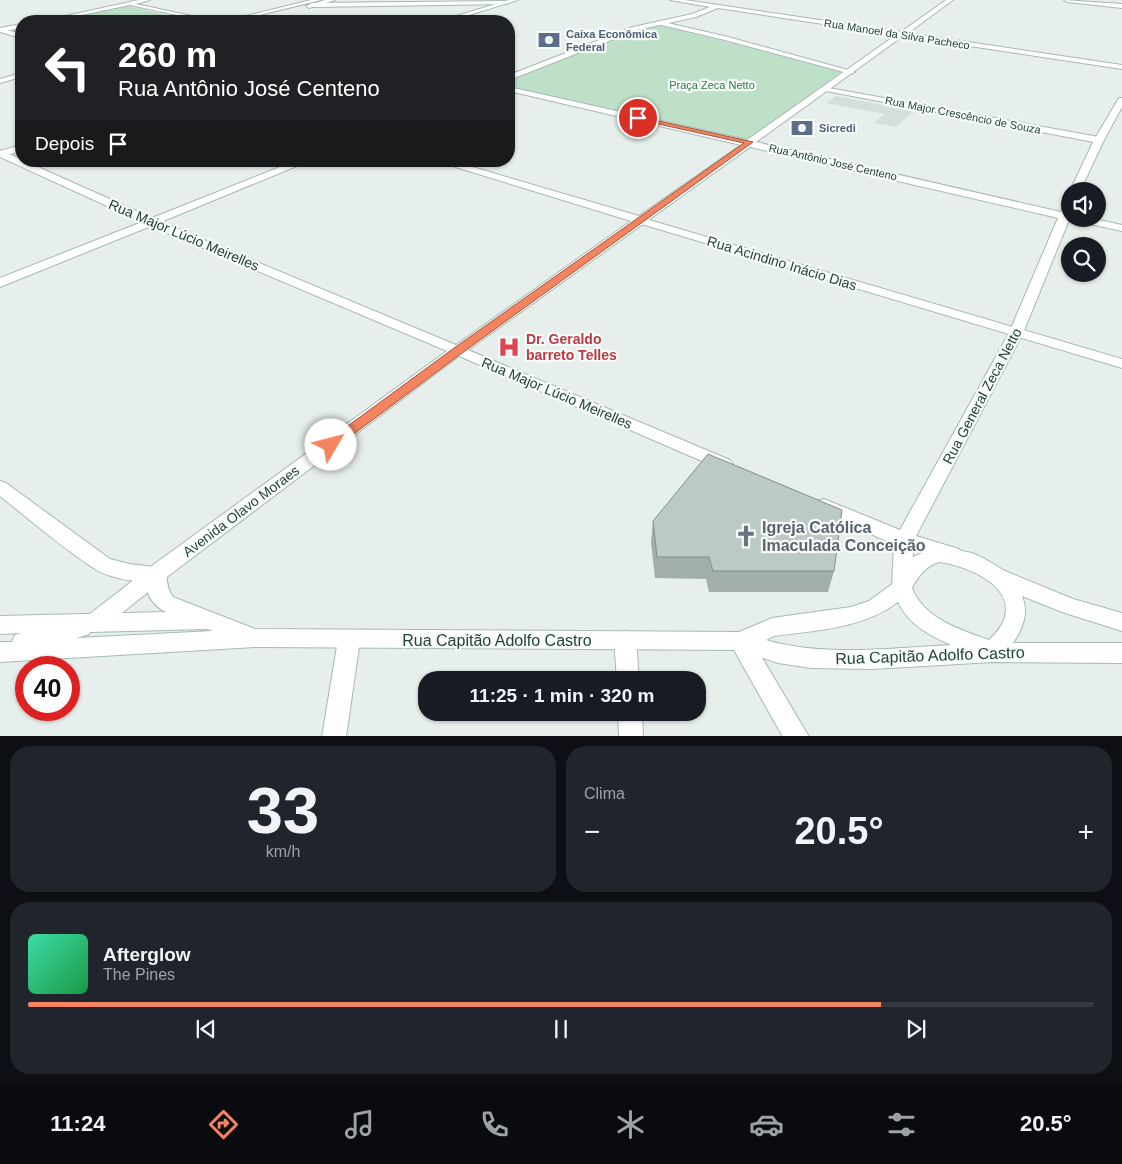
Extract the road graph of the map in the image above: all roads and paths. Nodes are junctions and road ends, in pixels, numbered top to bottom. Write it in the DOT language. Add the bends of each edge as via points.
graph roads {
  1 [pos="112,0"];
  2 [pos="147,0"];
  3 [pos="318,0"];
  4 [pos="332,0"];
  5 [pos="515,0"];
  6 [pos="673,0"];
  7 [pos="734,0"];
  8 [pos="950,0"];
  9 [pos="1067,0"];
  10 [pos="505,3"];
  11 [pos="129,4"];
  12 [pos="312,5"];
  13 [pos="1122,6"];
  14 [pos="719,7"];
  15 [pos="75,15"];
  16 [pos="183,15"];
  17 [pos="254,15"];
  18 [pos="270,15"];
  19 [pos="464,15"];
  20 [pos="658,23"];
  21 [pos="15,27"];
  22 [pos="0,30"];
  23 [pos="15,34"];
  24 [pos="903,35"];
  25 [pos="1122,67"];
  26 [pos="15,72"];
  27 [pos="851,72"];
  28 [pos="0,76"];
  29 [pos="15,76"];
  30 [pos="515,76"];
  31 [pos="0,80"];
  32 [pos="826,89"];
  33 [pos="515,90"];
  34 [pos="1122,100"];
  35 [pos="1099,140"];
  36 [pos="750,142"];
  37 [pos="15,150"];
  38 [pos="1,154"];
  39 [pos="15,160"];
  40 [pos="29,167"];
  41 [pos="289,167"];
  42 [pos="461,167"];
  43 [pos="1079,182"];
  44 [pos="1061,210"];
  45 [pos="639,220"];
  46 [pos="151,223"];
  47 [pos="1106,225"];
  48 [pos="1062,227"];
  49 [pos="1122,228"];
  50 [pos="0,283"];
  51 [pos="1016,333"];
  52 [pos="458,350"];
  53 [pos="1122,364"];
  54 [pos="740,471"];
  55 [pos="0,487"];
  56 [pos="813,502"];
  57 [pos="904,540"];
  58 [pos="952,554"];
  59 [pos="156,574"];
  60 [pos="1001,578"];
  61 [pos="902,588"];
  62 [pos="207,620"];
  63 [pos="1122,622"];
  64 [pos="94,623"];
  65 [pos="0,625"];
  66 [pos="255,638"];
  67 [pos="348,640"];
  68 [pos="625,640"];
  69 [pos="740,641"];
  70 [pos="0,646"];
  71 [pos="0,652"];
  72 [pos="992,652"];
  73 [pos="1122,653"];
  74 [pos="627,671"];
  75 [pos="630,721"];
  76 [pos="334,736"];
  77 [pos="631,736"];
  78 [pos="797,736"];
  1 -- 11 [label="street"];
  2 -- 11 [label="street"];
  3 -- 17 [label="street"];
  4 -- 12 [label="street"];
  5 -- 10 [label="street"];
  6 -- 14 [label="street, Rua Manoel da Silva Pacheco"];
  7 -- 14 [label="street"];
  8 -- 24 [label="street, Avenida Olavo Moraes"];
  9 -- 13 [label="street"];
  10 -- 12 [label="street"];
  10 -- 19 [label="street"];
  11 -- 15 [label="street"];
  11 -- 16 [label="street"];
  12 -- 18 [label="street"];
  14 -- 20 [label="street"];
  14 -- 24 [label="street, Rua Manoel da Silva Pacheco"];
  20 -- 27 [label="street"];
  20 -- 30 [label="street" via="635,28"];
  21 -- 22 [label="street"];
  22 -- 23 [label="street"];
  24 -- 25 [label="street, Rua Manoel da Silva Pacheco"];
  24 -- 27 [label="street, Avenida Olavo Moraes"];
  26 -- 28 [label="street"];
  27 -- 32 [label="street, Avenida Olavo Moraes"];
  29 -- 31 [label="street"];
  32 -- 35 [label="street, Rua Major Crescêncio de Souza"];
  32 -- 36 [label="street, Avenida Olavo Moraes"];
  33 -- 36 [label="street, Rua Antônio José Centeno"];
  34 -- 35 [label="street"];
  35 -- 43 [label="street"];
  36 -- 44 [label="street, Rua Antônio José Centeno"];
  36 -- 45 [label="street, Avenida Olavo Moraes"];
  37 -- 38 [label="street"];
  38 -- 39 [label="street, Rua Major Lúcio Meirelles"];
  40 -- 46 [label="street, Rua Major Lúcio Meirelles"];
  41 -- 46 [label="street"];
  42 -- 45 [label="street, Rua Acindino Inácio Dias"];
  45 -- 51 [label="street, Rua Acindino Inácio Dias"];
  45 -- 52 [label="street, Avenida Olavo Moraes"];
  46 -- 50 [label="street"];
  46 -- 52 [label="street, Rua Major Lúcio Meirelles"];
  47 -- 49 [label="street"];
  48 -- 51 [label="street, Rua General Zeca Netto"];
  51 -- 53 [label="street, Rua Acindino Inácio Dias"];
  51 -- 57 [label="street, Rua General Zeca Netto"];
  52 -- 54 [label="street, Rua Major Lúcio Meirelles"];
  52 -- 59 [label="street, Avenida Olavo Moraes"];
  55 -- 59 [label="street" via="104,565 129,572"];
  56 -- 57 [label="street"];
  57 -- 58 [label="street"];
  57 -- 61 [label="street, Rua General Zeca Netto"];
  58 -- 60 [label="street"];
  58 -- 61 [label="street" via="939,554 920,561"];
  59 -- 62 [label="street" via="157,592 166,603"];
  59 -- 64 [label="street, Avenida Olavo Moraes"];
  60 -- 63 [label="street" via="1069,606"];
  60 -- 72 [label="street" via="1016,605 1015,618"];
  61 -- 69 [label="street, Rua Capitão Adolfo Castro" via="876,607 852,616 772,627"];
  61 -- 72 [label="street" via="915,612 930,623"];
  62 -- 64 [label="street, Rua Capitão Adolfo Castro"];
  62 -- 66 [label="street, Rua Capitão Adolfo Castro"];
  64 -- 65 [label="street, Rua Capitão Adolfo Castro"];
  64 -- 70 [label="street" via="41,640"];
  66 -- 67 [label="street, Rua Capitão Adolfo Castro"];
  66 -- 71 [label="street, Rua Capitão Adolfo Castro"];
  67 -- 68 [label="street, Rua Capitão Adolfo Castro"];
  67 -- 76 [label="street"];
  68 -- 69 [label="street, Rua Capitão Adolfo Castro"];
  68 -- 74 [label="street"];
  69 -- 72 [label="street, Rua Capitão Adolfo Castro" via="778,653 811,658 872,659"];
  69 -- 78 [label="street"];
  72 -- 73 [label="street, Rua Capitão Adolfo Castro"];
  75 -- 77 [label="street"];
}
